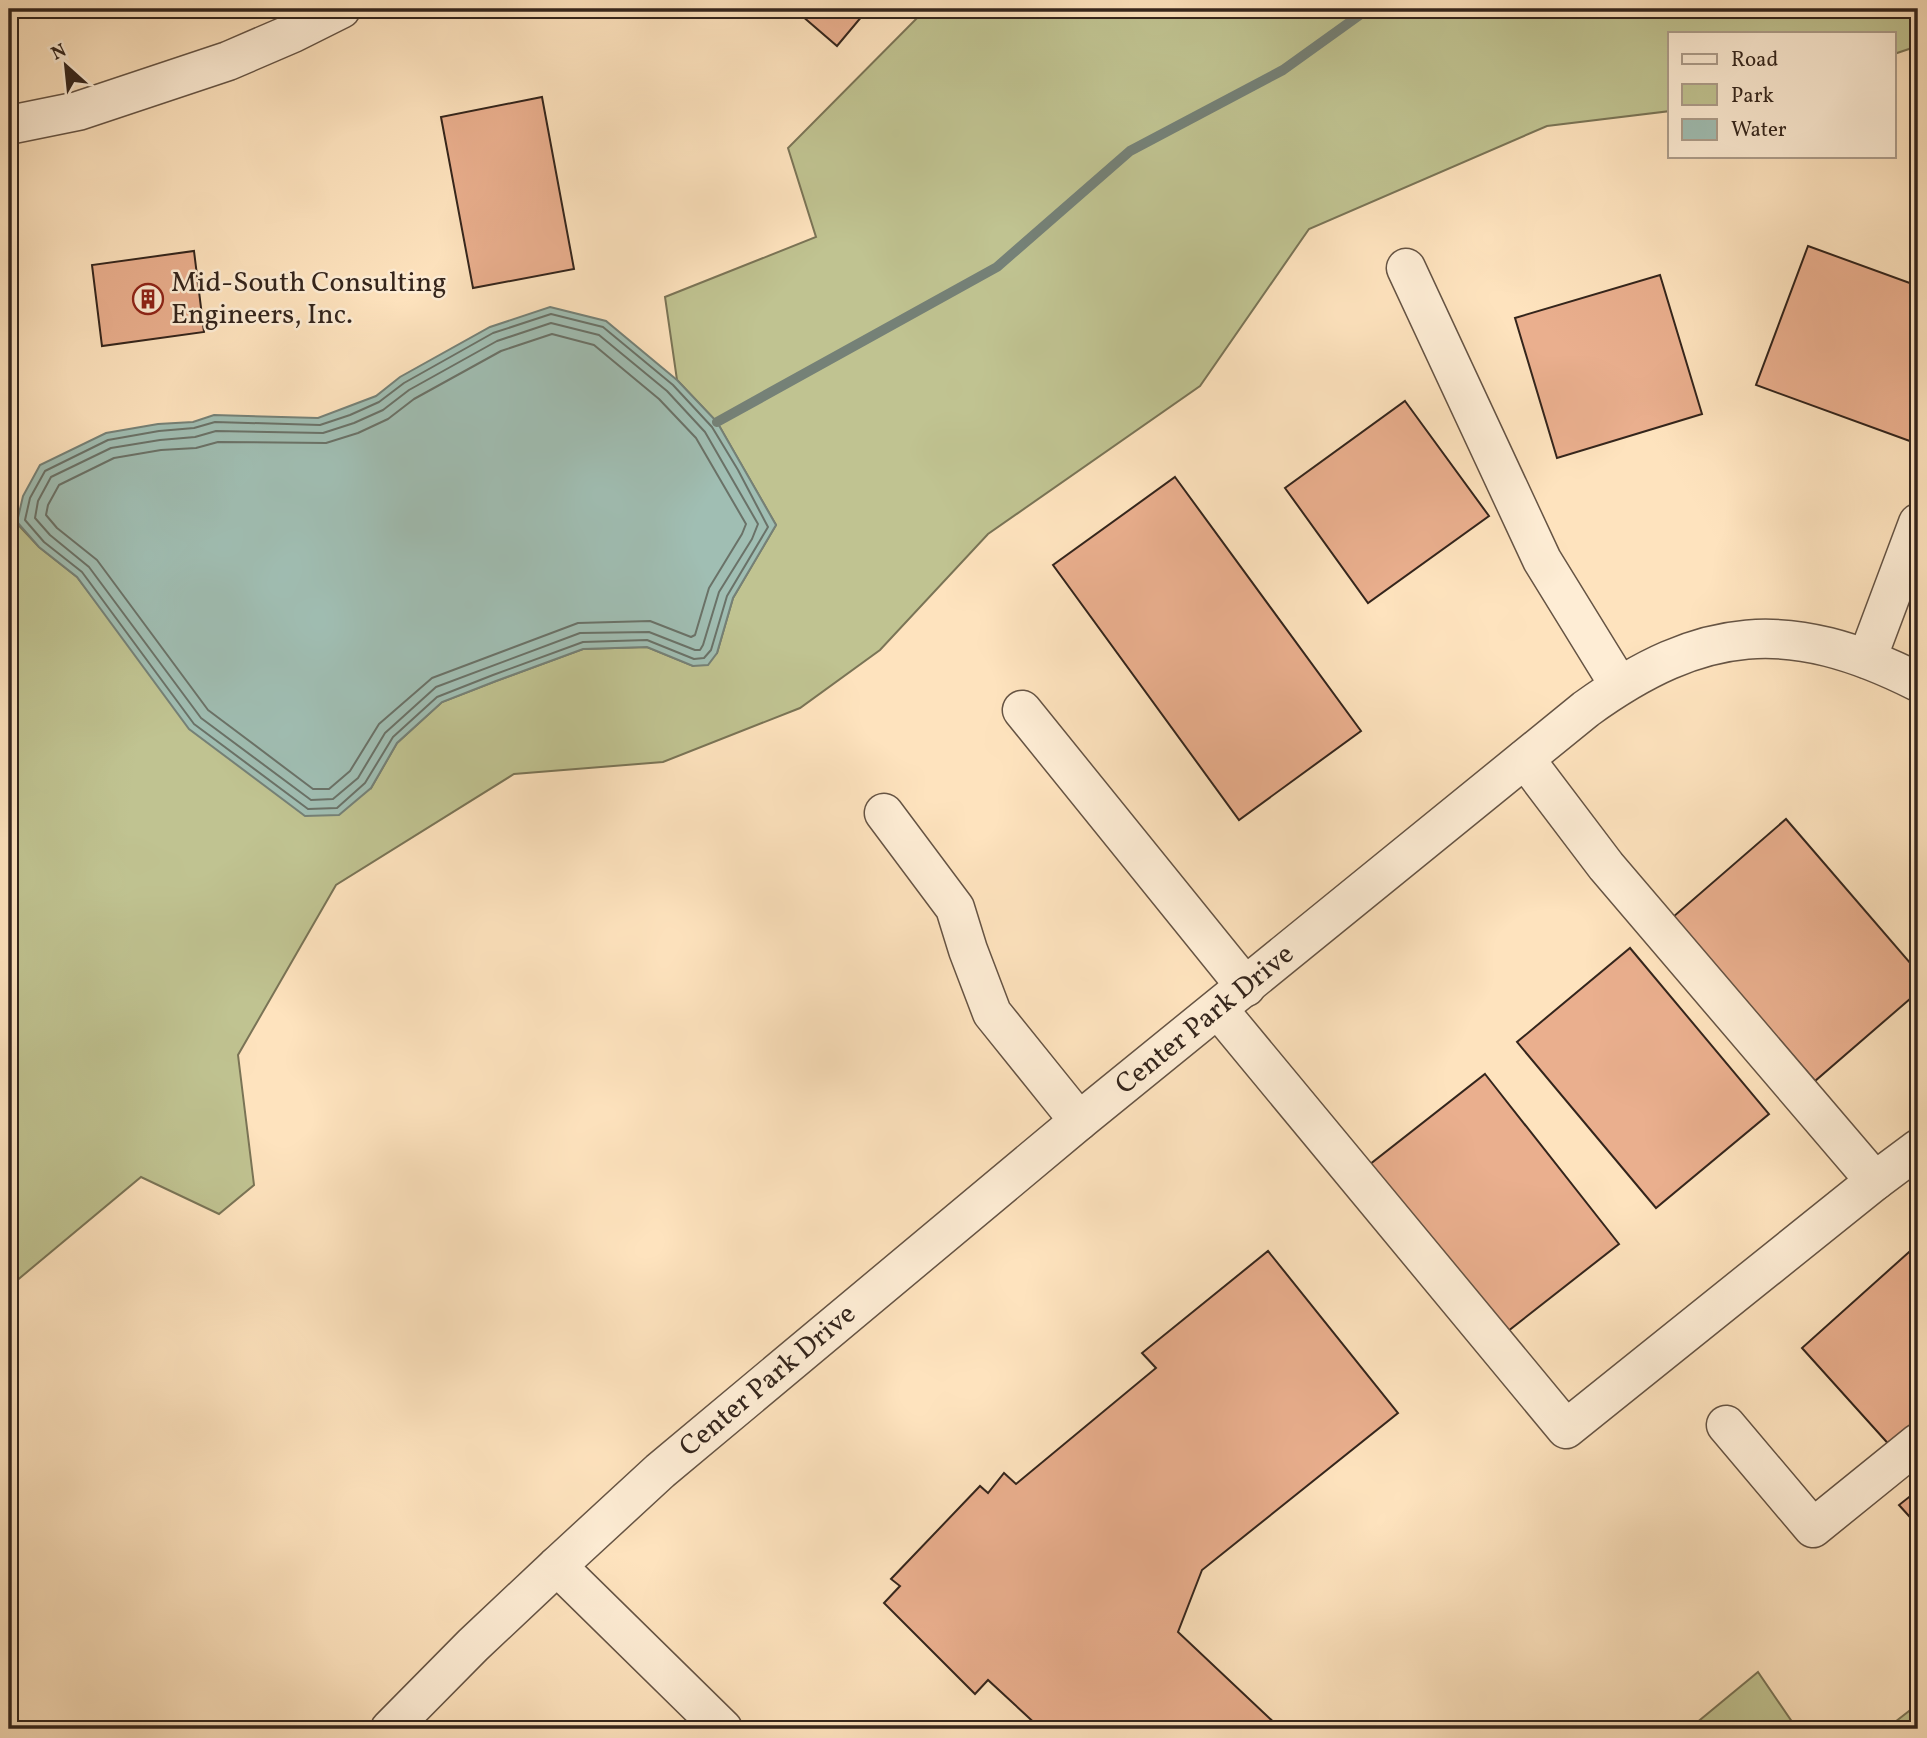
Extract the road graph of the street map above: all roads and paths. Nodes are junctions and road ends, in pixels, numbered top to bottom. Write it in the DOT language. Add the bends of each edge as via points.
graph roads {
  1 [pos="341,9"];
  2 [pos="9,125"];
  3 [pos="1406,268"];
  4 [pos="1918,523"];
  5 [pos="1867,659"];
  6 [pos="1918,682"];
  7 [pos="1619,685"];
  8 [pos="1022,710"];
  9 [pos="1525,760"];
  10 [pos="884,813"];
  11 [pos="1232,998"];
  12 [pos="1079,1121"];
  13 [pos="1918,1149"];
  14 [pos="1875,1181"];
  15 [pos="1726,1425"];
  16 [pos="1918,1443"];
  17 [pos="557,1566"];
  18 [pos="390,1729"];
  19 [pos="723,1729"];
  1 -- 2 [label="street" via="228,61 78,111"];
  3 -- 7 [label="street" via="1542,560"];
  4 -- 5 [label="street"];
  5 -- 6 [label="street, Center Park Drive"];
  5 -- 7 [label="street, Center Park Drive" via="1812,642 1744,639 1683,653"];
  7 -- 9 [label="street, Center Park Drive"];
  8 -- 11 [label="street"];
  9 -- 11 [label="street, Center Park Drive"];
  9 -- 14 [label="street" via="1606,866"];
  10 -- 12 [label="street" via="956,908 992,1013"];
  11 -- 12 [label="street, Center Park Drive"];
  11 -- 14 [label="street" via="1566,1429"];
  12 -- 17 [label="street, Center Park Drive" via="660,1471"];
  13 -- 14 [label="street"];
  15 -- 16 [label="street" via="1813,1528"];
  17 -- 18 [label="street, Center Park Drive"];
  17 -- 19 [label="street"];
}
